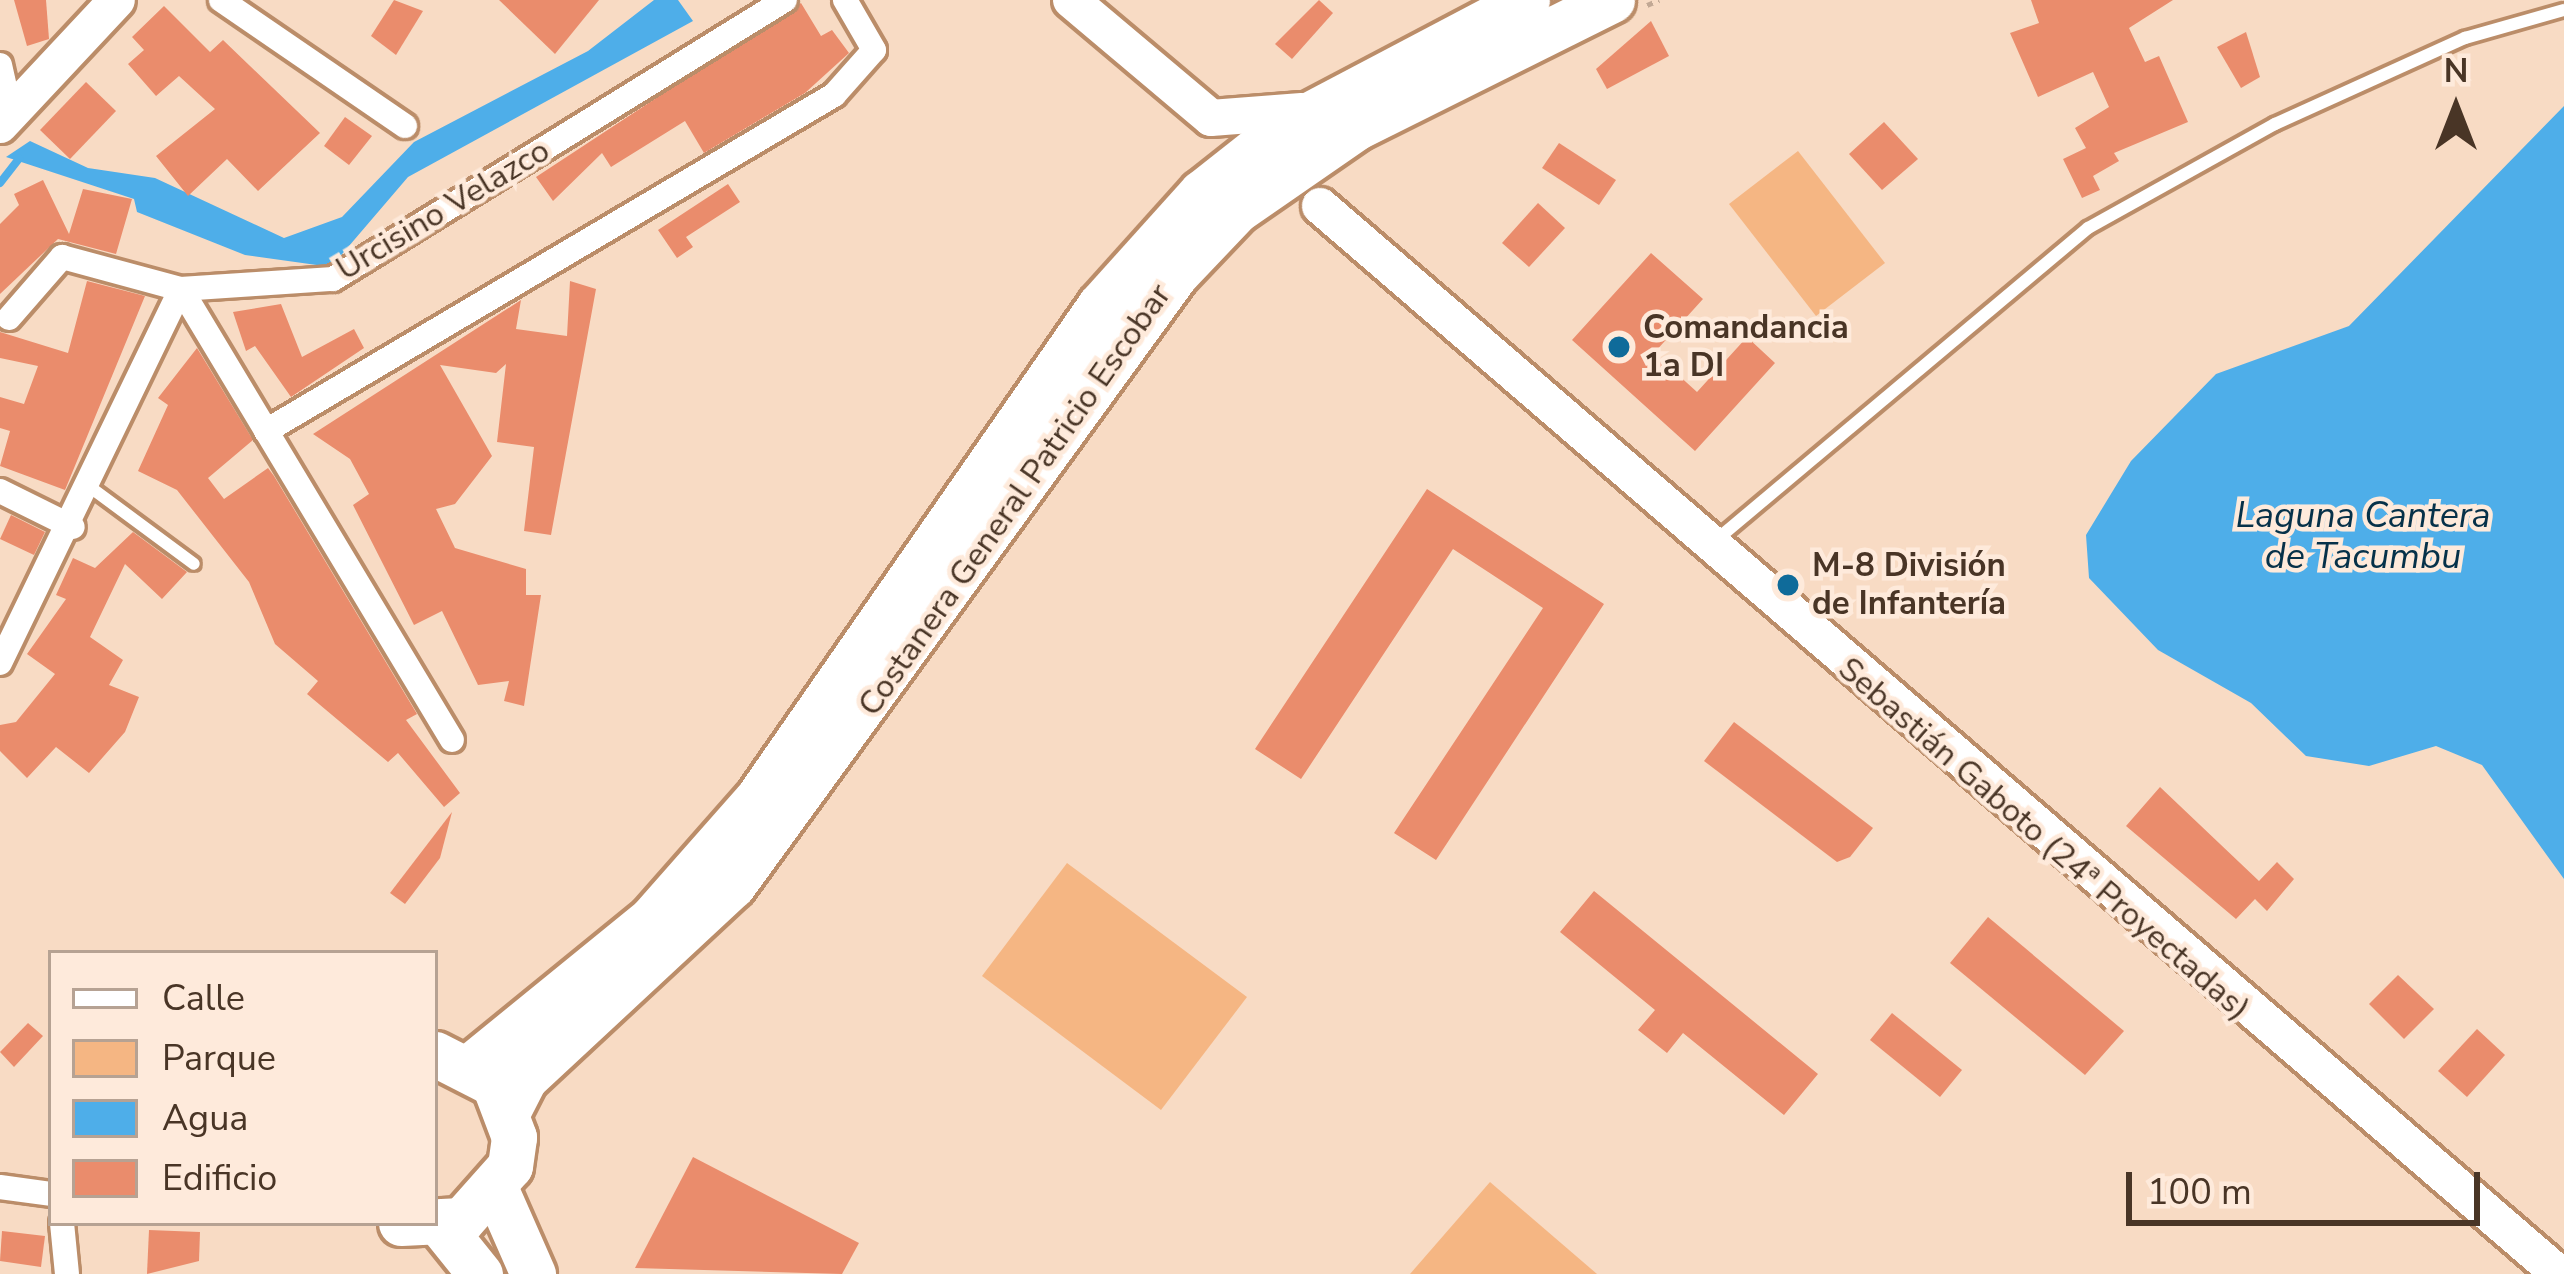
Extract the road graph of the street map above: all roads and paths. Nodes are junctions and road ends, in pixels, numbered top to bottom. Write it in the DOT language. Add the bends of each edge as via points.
graph roads {
  1 [pos="117,0"];
  2 [pos="221,0"];
  3 [pos="785,0"];
  4 [pos="844,0"];
  5 [pos="1070,0"];
  6 [pos="1527,0"];
  7 [pos="1612,0"];
  8 [pos="2564,5"];
  9 [pos="0,65"];
  10 [pos="1332,103"];
  11 [pos="1393,109"];
  12 [pos="1211,118"];
  13 [pos="5,120"];
  14 [pos="405,126"];
  15 [pos="1201,193"];
  16 [pos="1320,206"];
  17 [pos="1176,274"];
  18 [pos="181,289"];
  19 [pos="10,318"];
  20 [pos="266,431"];
  21 [pos="90,487"];
  22 [pos="0,491"];
  23 [pos="73,527"];
  24 [pos="1708,548"];
  25 [pos="194,564"];
  26 [pos="3,652"];
  27 [pos="452,740"];
  28 [pos="454,1059"];
  29 [pos="508,1109"];
  30 [pos="0,1187"];
  31 [pos="497,1192"];
  32 [pos="48,1194"];
  33 [pos="438,1219"];
  34 [pos="62,1226"];
  35 [pos="422,1226"];
  36 [pos="67,1274"];
  37 [pos="480,1274"];
  38 [pos="533,1274"];
  39 [pos="2559,1274"];
  1 -- 13 [label="street"];
  2 -- 14 [label="street"];
  3 -- 18 [label="street, Urcisino Velazco" via="333,279"];
  4 -- 20 [label="street" via="874,50 834,94"];
  5 -- 12 [label="street"];
  6 -- 10 [label="highway, Costanera General Patricio Escobar"];
  7 -- 11 [label="highway, Costanera General Patricio Escobar"];
  8 -- 24 [label="lane" via="2275,124 2088,228"];
  9 -- 13 [label="street"];
  10 -- 12 [label="street"];
  10 -- 15 [label="highway, Costanera General Patricio Escobar"];
  11 -- 16 [label="street" via="1343,152"];
  11 -- 17 [label="highway, Costanera General Patricio Escobar" via="1283,173"];
  12 -- 15 [label="street"];
  15 -- 28 [label="highway, Costanera General Patricio Escobar" via="1100,305 757,799 652,918"];
  16 -- 17 [label="street" via="1265,209"];
  16 -- 24 [label="street, Sebastián Gaboto (24ª Proyectadas)"];
  17 -- 29 [label="highway, Costanera General Patricio Escobar" via="798,805 733,885 524,1079"];
  18 -- 19 [label="street, Urcisino Velazco" via="62,257"];
  18 -- 20 [label="street"];
  18 -- 21 [label="street"];
  20 -- 27 [label="street"];
  21 -- 23 [label="street"];
  21 -- 25 [label="lane"];
  22 -- 23 [label="street"];
  23 -- 26 [label="street"];
  24 -- 39 [label="street, Sebastián Gaboto (24ª Proyectadas)"];
  28 -- 29 [label="highway"];
  29 -- 31 [label="highway" via="512,1152"];
  30 -- 32 [label="street"];
  31 -- 33 [label="highway"];
  31 -- 38 [label="highway"];
  34 -- 36 [label="street"];
  35 -- 37 [label="highway"];
}
